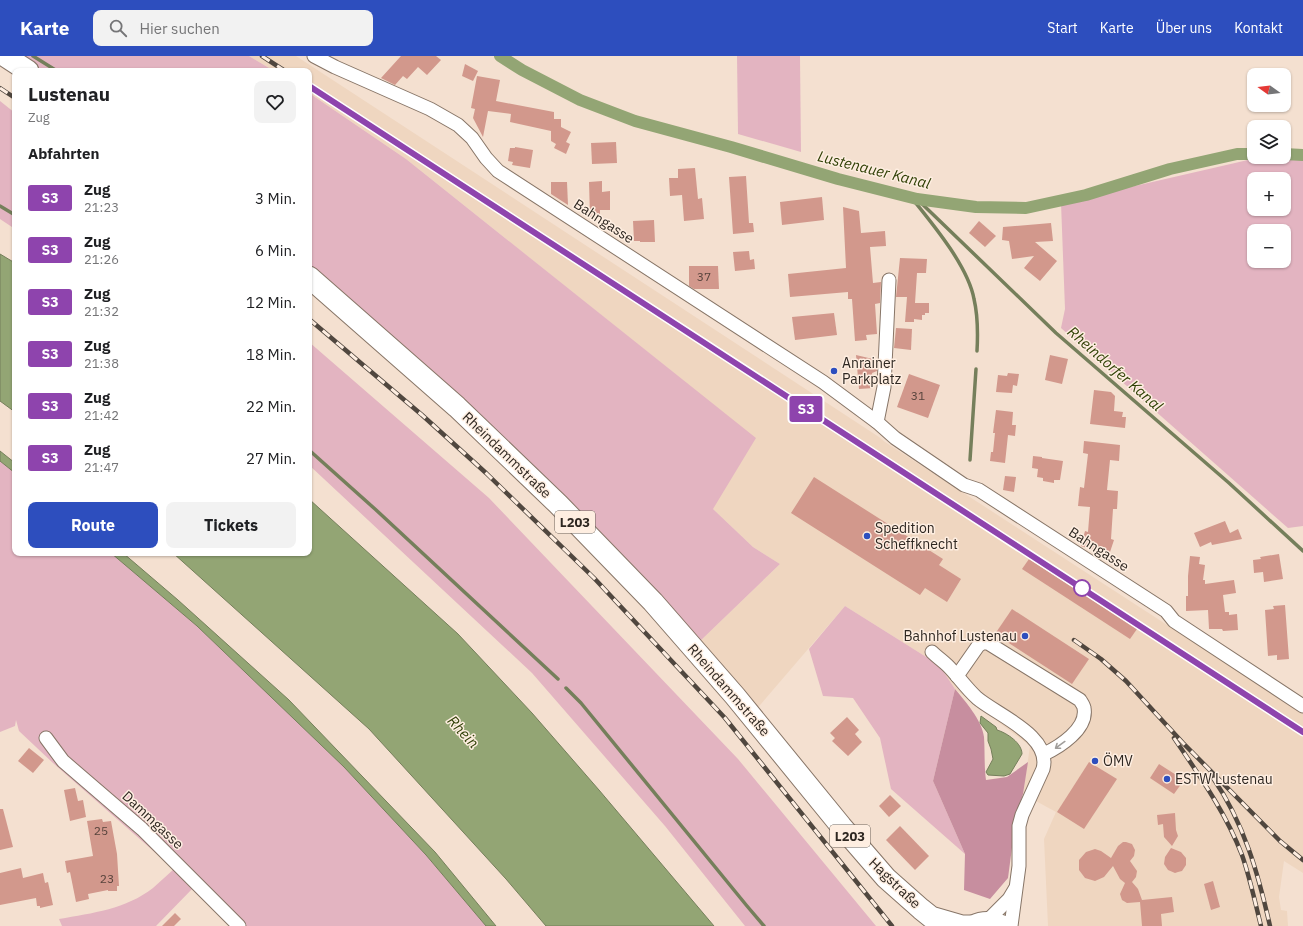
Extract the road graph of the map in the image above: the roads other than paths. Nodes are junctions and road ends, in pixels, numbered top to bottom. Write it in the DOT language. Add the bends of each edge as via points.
graph roads {
  1 [pos="5,56"];
  2 [pos="314,56"];
  3 [pos="23,68"];
  4 [pos="312,280"];
  5 [pos="889,280"];
  6 [pos="877,422"];
  7 [pos="932,652"];
  8 [pos="957,676"];
  9 [pos="1303,706"];
  10 [pos="46,738"];
  11 [pos="1044,754"];
  12 [pos="814,793"];
  13 [pos="1016,887"];
  14 [pos="934,921"];
  15 [pos="983,925"];
  16 [pos="239,926"];
  17 [pos="1011,926"];
  1 -- 3 [label="main road"];
  2 -- 6 [label="street, Bahngasse" via="430,108 458,125 472,138 498,171 808,372"];
  4 -- 12 [label="main road, Rheindammstraße / L203" via="457,407 558,504 653,602 735,696"];
  5 -- 6 [label="street" via="884,387"];
  6 -- 9 [label="street, Bahngasse" via="895,438 964,485 979,490 1166,611 1174,621"];
  7 -- 8 [label="street"];
  8 -- 11 [label="street" via="982,702 1036,741"];
  8 -- 11 [label="street, one-way" via="978,646 988,643 1080,700 1084,708 1083,719 1074,734"];
  10 -- 16 [label="street, Dammgasse" via="64,761 142,829"];
  11 -- 13 [label="street, Hagstraße" via="1045,764 1019,826"];
  12 -- 14 [label="main road, Hagstraße / L203" via="886,878"];
  13 -- 15 [label="street, Hagstraße" via="1009,899"];
  13 -- 17 [label="street, Hagstraße"];
  14 -- 15 [label="main road, Hagstraße / L203" via="962,926"];
}
